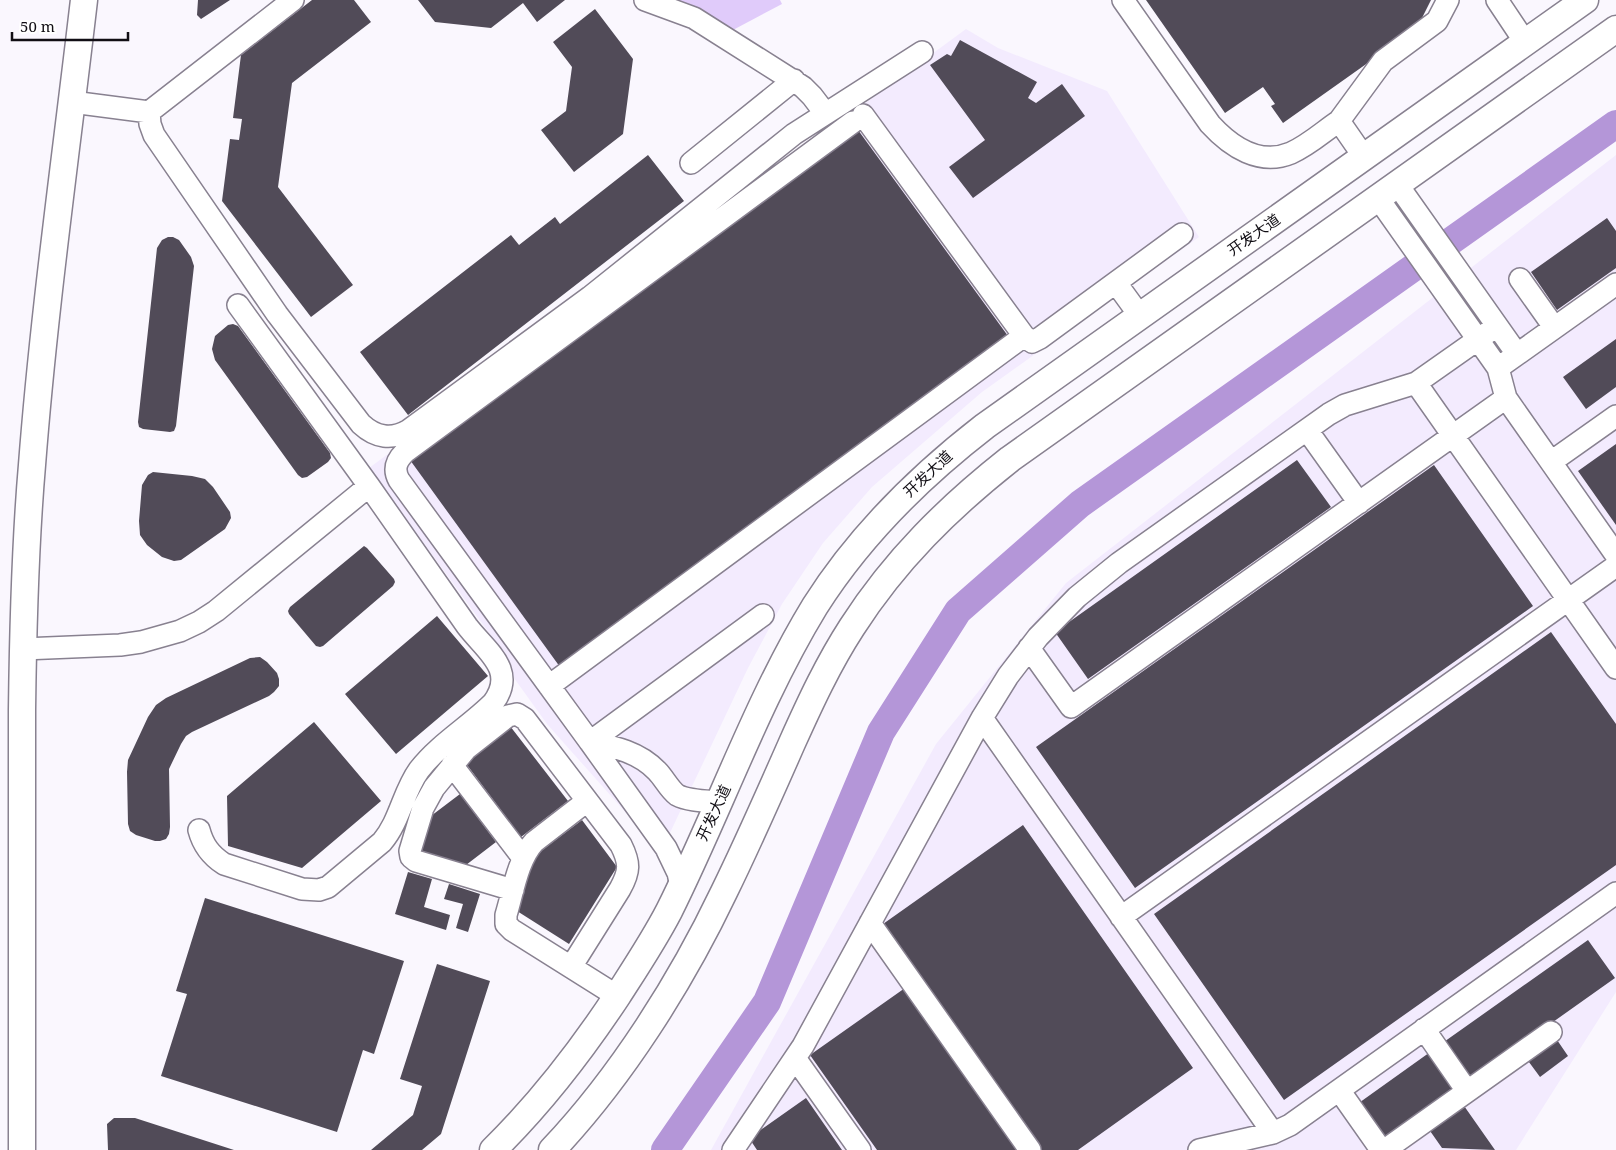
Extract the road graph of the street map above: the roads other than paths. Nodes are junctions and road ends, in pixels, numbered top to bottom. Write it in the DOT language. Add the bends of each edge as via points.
graph roads {
  1 [pos="84,0"];
  2 [pos="100,0"];
  3 [pos="293,0"];
  4 [pos="645,0"];
  5 [pos="1123,0"];
  6 [pos="1448,0"];
  7 [pos="1497,0"];
  8 [pos="1585,0"];
  9 [pos="1616,30"];
  10 [pos="1525,42"];
  11 [pos="922,52"];
  12 [pos="794,80"];
  13 [pos="80,103"];
  14 [pos="149,112"];
  15 [pos="825,113"];
  16 [pos="1339,120"];
  17 [pos="1364,157"];
  18 [pos="691,163"];
  19 [pos="1388,191"];
  20 [pos="1182,234"];
  21 [pos="1520,279"];
  22 [pos="1116,283"];
  23 [pos="1616,284"];
  24 [pos="238,305"];
  25 [pos="1140,316"];
  26 [pos="1496,326"];
  27 [pos="1554,327"];
  28 [pos="1024,336"];
  29 [pos="1478,339"];
  30 [pos="1516,354"];
  31 [pos="1498,368"];
  32 [pos="1416,383"];
  33 [pos="1506,398"];
  34 [pos="1616,416"];
  35 [pos="1307,430"];
  36 [pos="1453,436"];
  37 [pos="1551,462"];
  38 [pos="369,486"];
  39 [pos="1358,503"];
  40 [pos="1616,555"];
  41 [pos="1616,566"];
  42 [pos="1568,600"];
  43 [pos="763,615"];
  44 [pos="1030,648"];
  45 [pos="31,649"];
  46 [pos="1616,668"];
  47 [pos="549,686"];
  48 [pos="982,718"];
  49 [pos="590,742"];
  50 [pos="452,765"];
  51 [pos="587,801"];
  52 [pos="719,802"];
  53 [pos="199,830"];
  54 [pos="523,858"];
  55 [pos="681,886"];
  56 [pos="513,890"];
  57 [pos="1616,893"];
  58 [pos="1121,917"];
  59 [pos="870,923"];
  60 [pos="572,967"];
  61 [pos="617,996"];
  62 [pos="1424,1029"];
  63 [pos="1551,1032"];
  64 [pos="795,1058"];
  65 [pos="1339,1090"];
  66 [pos="1467,1091"];
  67 [pos="1273,1133"];
  68 [pos="738,1148"];
  69 [pos="22,1150"];
  70 [pos="38,1150"];
  71 [pos="493,1150"];
  72 [pos="552,1150"];
  73 [pos="860,1150"];
  74 [pos="1030,1150"];
  75 [pos="1199,1150"];
  1 -- 13 [label="main road"];
  2 -- 13 [label="main road"];
  3 -- 14 [label="lane"];
  4 -- 12 [label="lane" via="694,18"];
  5 -- 16 [label="lane" via="1210,124 1243,151 1266,157 1290,153"];
  6 -- 16 [label="lane" via="1437,21 1383,61"];
  7 -- 10 [label="lane"];
  8 -- 10 [label="main road, 开发大道"];
  9 -- 19 [label="main road"];
  10 -- 17 [label="main road, 开发大道"];
  11 -- 15 [label="lane"];
  12 -- 15 [label="lane"];
  12 -- 18 [label="lane"];
  13 -- 14 [label="lane"];
  13 -- 45 [label="main road"];
  14 -- 15 [label="lane" via="154,135 277,314 361,424 386,437 409,430 590,297 766,155"];
  16 -- 17 [label="lane"];
  17 -- 25 [label="main road, 开发大道"];
  19 -- 26 [label="lane" via="1423,220"];
  19 -- 29 [label="lane" via="1404,234"];
  19 -- 72 [label="main road" via="1010,459 950,509 897,565 832,661 724,892 683,971 610,1080"];
  20 -- 22 [label="lane"];
  21 -- 27 [label="lane"];
  22 -- 25 [label="lane"];
  22 -- 28 [label="lane" via="1040,338 1032,342"];
  23 -- 27 [label="lane"];
  24 -- 38 [label="lane"];
  25 -- 52 [label="main road, 开发大道" via="952,451 870,532 816,605 795,640"];
  26 -- 29 [label="lane"];
  26 -- 30 [label="lane"];
  27 -- 30 [label="lane"];
  28 -- 47 [label="lane"];
  28 -- 47 [label="lane" via="858,119 399,458 396,466 399,480"];
  29 -- 31 [label="lane"];
  29 -- 32 [label="lane"];
  30 -- 31 [label="lane"];
  31 -- 33 [label="lane"];
  32 -- 35 [label="lane" via="1345,405"];
  32 -- 36 [label="lane"];
  33 -- 36 [label="lane"];
  33 -- 37 [label="lane"];
  34 -- 37 [label="lane"];
  35 -- 39 [label="lane"];
  35 -- 44 [label="lane" via="1119,563 1077,597"];
  36 -- 39 [label="lane"];
  36 -- 42 [label="lane"];
  37 -- 40 [label="lane"];
  38 -- 45 [label="lane" via="199,622 141,642"];
  38 -- 53 [label="lane" via="472,633 498,662 502,683 496,698 419,770 388,834 328,886 319,890 302,889 224,864 204,846"];
  39 -- 44 [label="lane" via="1071,707"];
  41 -- 42 [label="lane"];
  42 -- 46 [label="lane"];
  42 -- 58 [label="lane"];
  43 -- 49 [label="lane"];
  44 -- 48 [label="lane"];
  45 -- 69 [label="main road"];
  45 -- 70 [label="main road"];
  47 -- 49 [label="lane"];
  48 -- 58 [label="lane"];
  48 -- 59 [label="lane"];
  49 -- 52 [label="lane" via="637,756 678,795"];
  49 -- 55 [label="lane" via="666,848"];
  50 -- 51 [label="lane" via="474,742 508,716 517,714 525,719"];
  50 -- 54 [label="lane"];
  50 -- 56 [label="lane" via="426,803 410,851 411,858"];
  51 -- 54 [label="lane" via="534,842"];
  51 -- 60 [label="lane" via="621,845 628,866 620,889"];
  52 -- 55 [label="main road, 开发大道"];
  54 -- 56 [label="lane"];
  55 -- 61 [label="main road, 开发大道" via="647,950"];
  56 -- 60 [label="lane" via="506,924"];
  57 -- 62 [label="lane"];
  58 -- 67 [label="lane"];
  59 -- 64 [label="lane"];
  59 -- 74 [label="lane"];
  60 -- 61 [label="lane"];
  61 -- 71 [label="main road, 开发大道" via="551,1088"];
  62 -- 65 [label="lane"];
  62 -- 66 [label="lane"];
  63 -- 66 [label="lane"];
  64 -- 68 [label="lane"];
  64 -- 73 [label="lane"];
  65 -- 66 [label="lane" via="1382,1148"];
  65 -- 67 [label="lane" via="1290,1125"];
  67 -- 75 [label="lane"];
}
